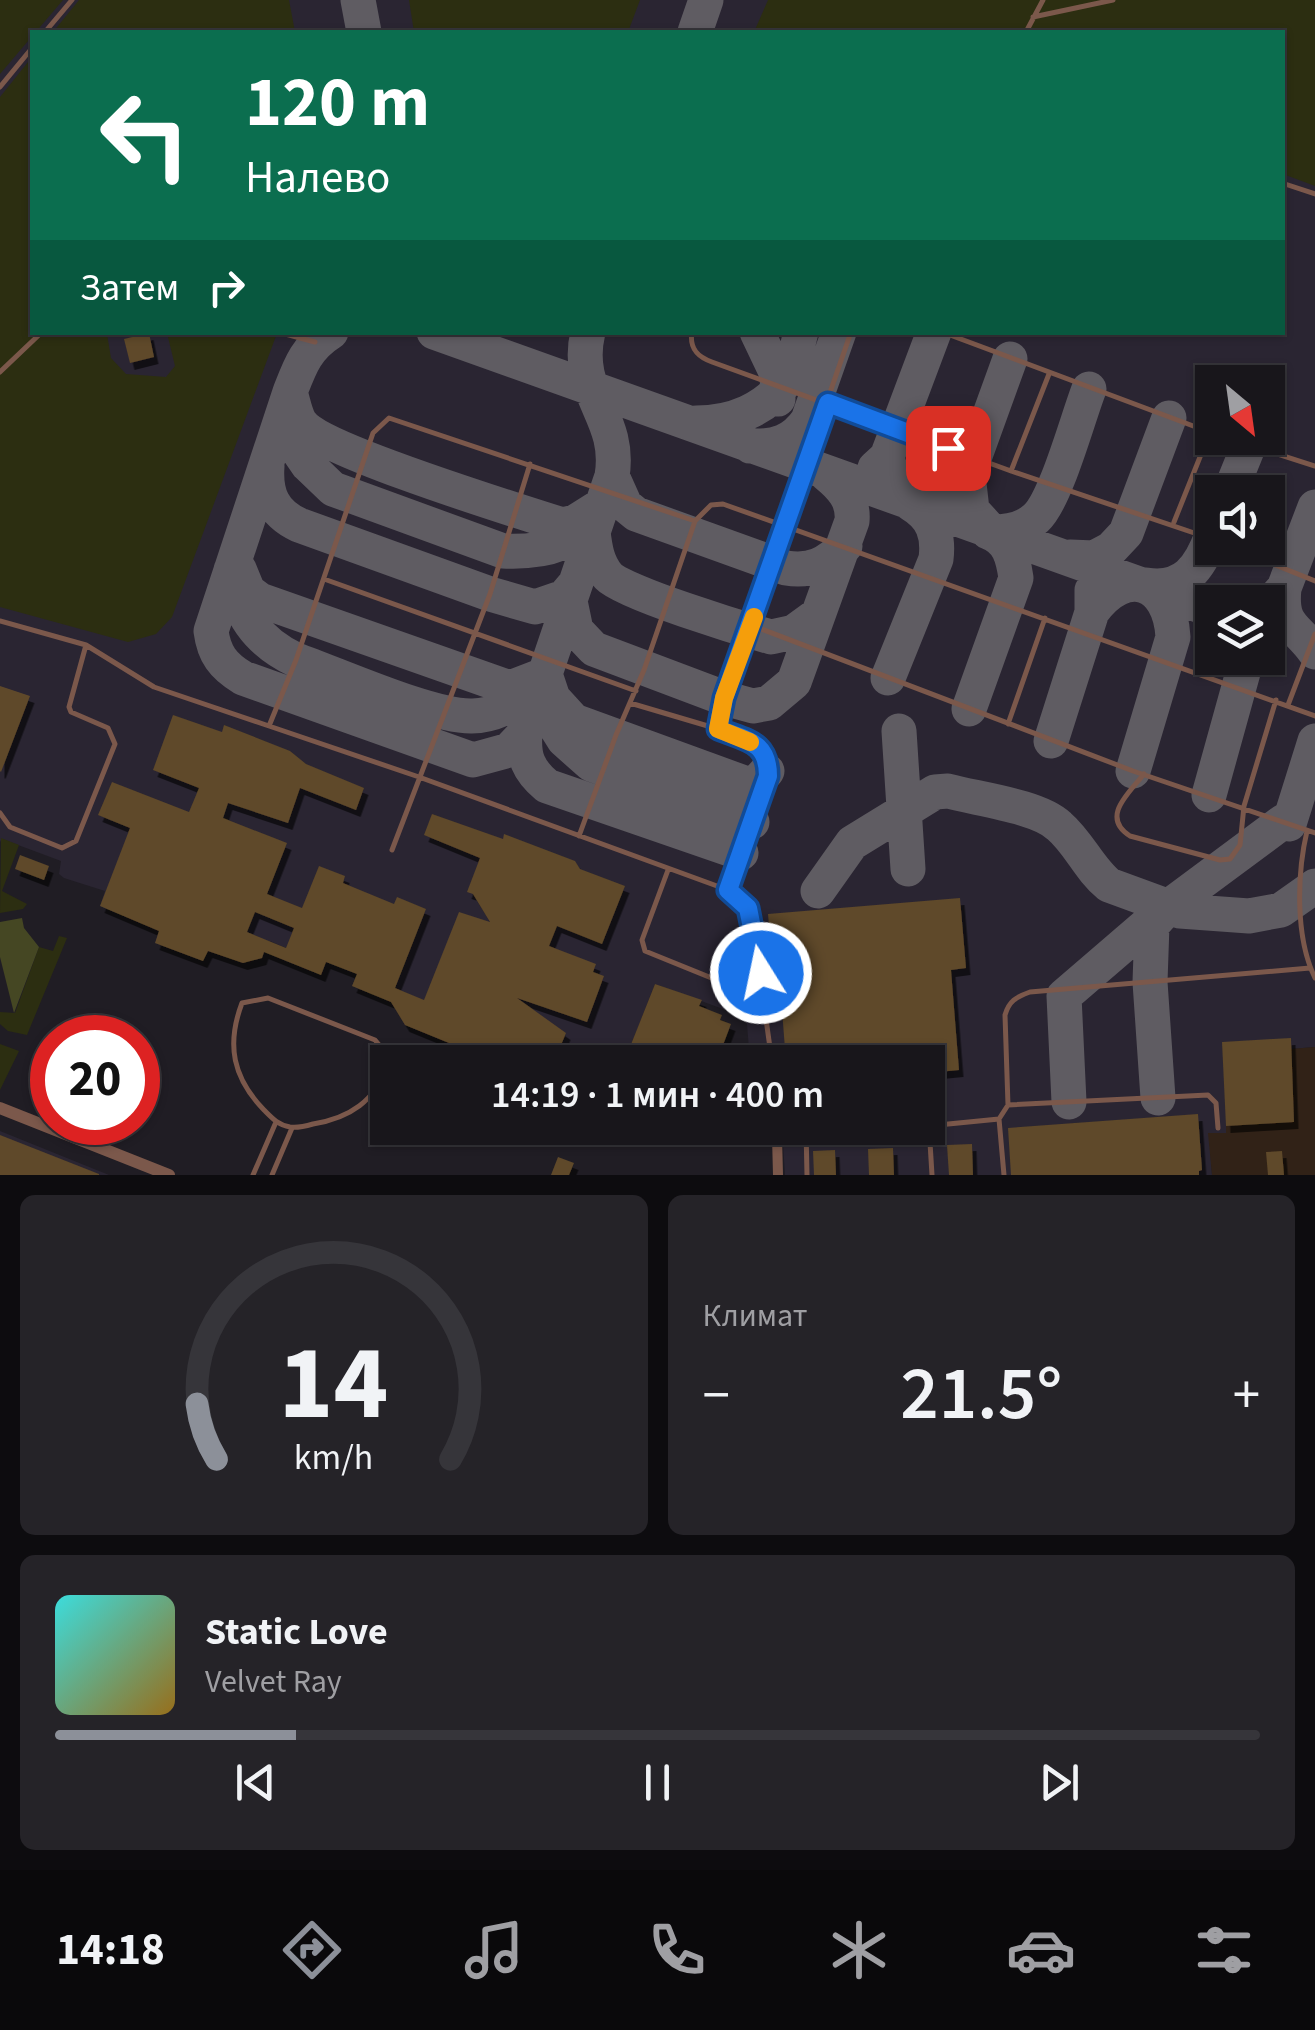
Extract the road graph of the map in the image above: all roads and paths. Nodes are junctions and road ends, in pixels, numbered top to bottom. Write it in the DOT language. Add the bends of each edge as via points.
graph roads {
  1 [pos="72,0"];
  2 [pos="1043,0"];
  3 [pos="1113,0"];
  4 [pos="1033,17"];
  5 [pos="47,30"];
  6 [pos="1027,30"];
  7 [pos="30,50"];
  8 [pos="0,87"];
  9 [pos="1285,184"];
  10 [pos="1315,194"];
  11 [pos="39,335"];
  12 [pos="289,335"];
  13 [pos="692,335"];
  14 [pos="850,335"];
  15 [pos="950,335"];
  16 [pos="316,342"];
  17 [pos="0,372"];
  18 [pos="1049,374"];
  19 [pos="828,403"];
  20 [pos="1195,427"];
  21 [pos="1202,455"];
  22 [pos="1280,455"];
  23 [pos="530,464"];
  24 [pos="1315,466"];
  25 [pos="1011,471"];
  26 [pos="695,521"];
  27 [pos="1173,524"];
  28 [pos="786,525"];
  29 [pos="1195,532"];
  30 [pos="1275,565"];
  31 [pos="324,579"];
  32 [pos="1315,581"];
  33 [pos="1045,617"];
  34 [pos="0,621"];
  35 [pos="750,625"];
  36 [pos="475,633"];
  37 [pos="1315,634"];
  38 [pos="86,645"];
  39 [pos="636,691"];
  40 [pos="1276,700"];
  41 [pos="630,703"];
  42 [pos="1288,705"];
  43 [pos="1315,716"];
  44 [pos="1008,724"];
  45 [pos="269,726"];
  46 [pos="718,729"];
  47 [pos="1144,774"];
  48 [pos="419,776"];
  49 [pos="1244,806"];
  50 [pos="0,813"];
  51 [pos="1307,831"];
  52 [pos="1315,833"];
  53 [pos="579,836"];
  54 [pos="392,850"];
  55 [pos="668,870"];
  56 [pos="728,890"];
  57 [pos="1310,968"];
  58 [pos="1315,978"];
  59 [pos="766,1000"];
  60 [pos="379,1045"];
  61 [pos="770,1045"];
  62 [pos="370,1097"];
  63 [pos="1008,1104"];
  64 [pos="0,1108"];
  65 [pos="999,1119"];
  66 [pos="276,1122"];
  67 [pos="945,1124"];
  68 [pos="292,1128"];
  69 [pos="1218,1128"];
  70 [pos="777,1145"];
  71 [pos="806,1145"];
  72 [pos="930,1145"];
  73 [pos="169,1175"];
  74 [pos="253,1175"];
  75 [pos="272,1175"];
  76 [pos="778,1175"];
  77 [pos="807,1175"];
  78 [pos="932,1175"];
  79 [pos="1004,1175"];
  1 -- 5 [label="lane"];
  2 -- 4 [label="lane"];
  3 -- 4 [label="lane"];
  4 -- 6 [label="lane"];
  7 -- 8 [label="lane"];
  9 -- 10 [label="lane"];
  11 -- 17 [label="lane"];
  12 -- 16 [label="lane"];
  13 -- 19 [label="lane" via="699,357"];
  14 -- 19 [label="lane"];
  15 -- 18 [label="lane"];
  18 -- 20 [label="lane"];
  18 -- 25 [label="lane"];
  19 -- 25 [label="lane"];
  19 -- 28 [label="lane"];
  21 -- 27 [label="lane"];
  22 -- 24 [label="lane"];
  23 -- 26 [label="lane"];
  23 -- 31 [label="lane" via="389,418 373,433"];
  23 -- 36 [label="lane"];
  25 -- 27 [label="lane"];
  26 -- 28 [label="lane" via="723,504"];
  26 -- 39 [label="lane"];
  27 -- 29 [label="lane"];
  28 -- 33 [label="lane"];
  28 -- 35 [label="lane"];
  30 -- 32 [label="lane"];
  31 -- 36 [label="lane"];
  31 -- 45 [label="lane"];
  33 -- 40 [label="lane"];
  33 -- 44 [label="lane"];
  34 -- 38 [label="lane"];
  35 -- 44 [label="lane"];
  35 -- 46 [label="lane"];
  36 -- 39 [label="lane"];
  36 -- 48 [label="lane"];
  37 -- 42 [label="lane"];
  38 -- 45 [label="lane" via="154,687"];
  38 -- 50 [label="lane" via="69,707 108,728 115,744 76,841 62,848 10,827"];
  39 -- 41 [label="lane"];
  40 -- 42 [label="lane"];
  40 -- 49 [label="lane"];
  41 -- 46 [label="lane"];
  41 -- 53 [label="lane"];
  42 -- 43 [label="lane"];
  44 -- 47 [label="lane"];
  45 -- 48 [label="lane"];
  46 -- 56 [label="lane" via="758,746 768,763"];
  47 -- 49 [label="lane"];
  47 -- 49 [label="lane" via="1116,810 1115,821 1130,836 1230,859 1240,845"];
  48 -- 53 [label="lane"];
  48 -- 54 [label="lane"];
  49 -- 51 [label="lane"];
  51 -- 52 [label="lane"];
  51 -- 57 [label="lane" via="1301,896"];
  53 -- 55 [label="lane"];
  55 -- 56 [label="lane"];
  55 -- 59 [label="lane" via="642,940 645,951"];
  56 -- 59 [label="lane" via="748,908"];
  57 -- 58 [label="lane"];
  57 -- 63 [label="lane" via="1018,996 1005,1015"];
  59 -- 61 [label="lane"];
  60 -- 66 [label="lane" via="268,998 242,1004 232,1049 238,1074"];
  62 -- 68 [label="lane" via="344,1117"];
  63 -- 65 [label="lane"];
  63 -- 69 [label="lane" via="1208,1095 1216,1103"];
  64 -- 73 [label="street"];
  65 -- 67 [label="lane"];
  65 -- 79 [label="lane"];
  66 -- 68 [label="lane"];
  66 -- 74 [label="lane"];
  68 -- 75 [label="lane"];
  70 -- 76 [label="street"];
  71 -- 77 [label="lane"];
  72 -- 78 [label="lane"];
}
